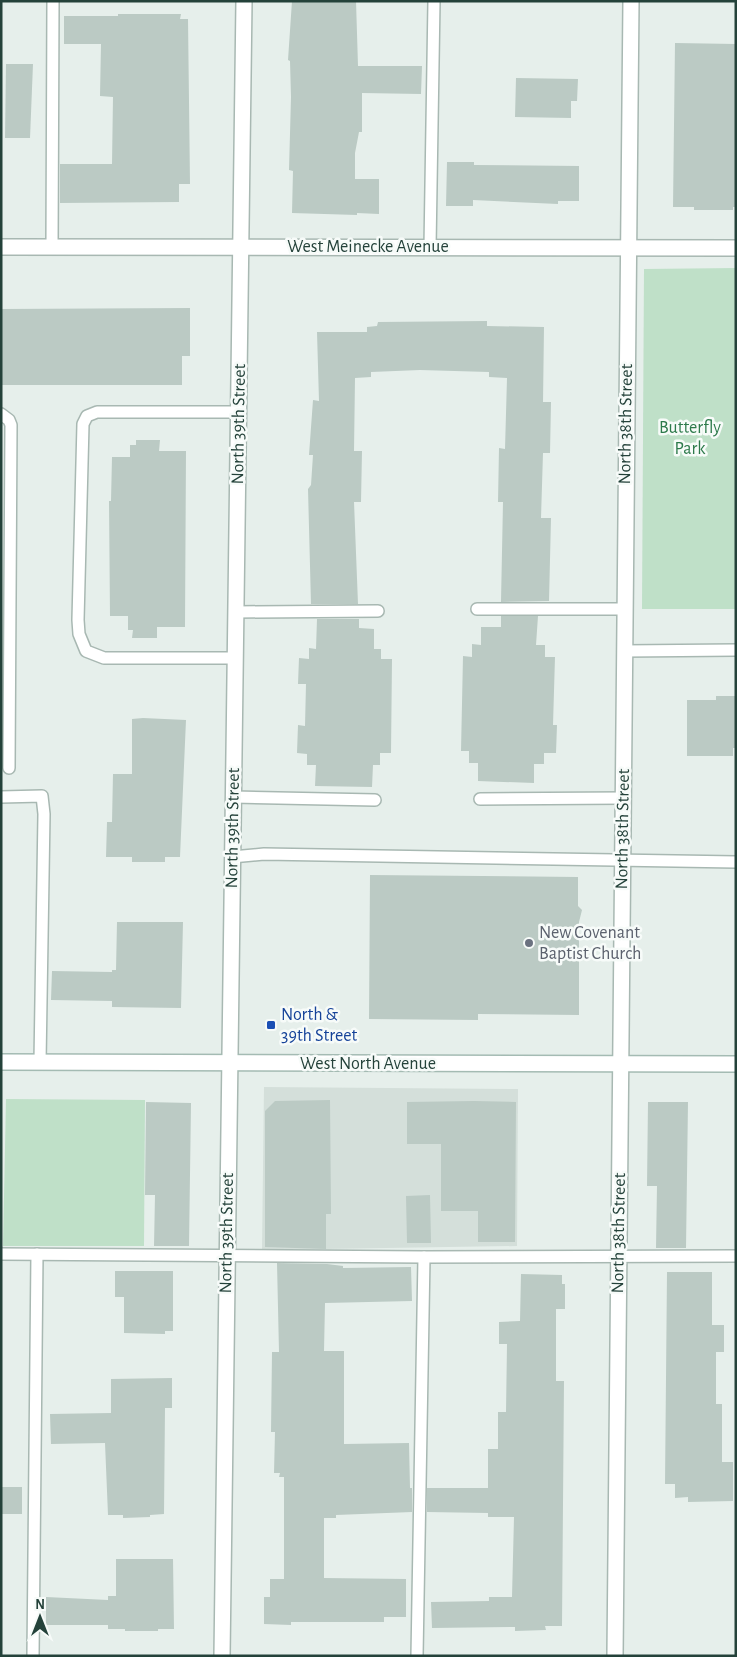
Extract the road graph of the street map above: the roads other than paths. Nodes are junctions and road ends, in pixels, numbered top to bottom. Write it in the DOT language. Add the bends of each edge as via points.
graph roads {
  1 [pos="53,1"];
  2 [pos="244,1"];
  3 [pos="434,1"];
  4 [pos="631,1"];
  5 [pos="1,247"];
  6 [pos="52,247"];
  7 [pos="242,247"];
  8 [pos="430,247"];
  9 [pos="628,248"];
  10 [pos="736,248"];
  11 [pos="240,412"];
  12 [pos="1,414"];
  13 [pos="477,609"];
  14 [pos="625,609"];
  15 [pos="378,610"];
  16 [pos="236,612"];
  17 [pos="736,650"];
  18 [pos="624,651"];
  19 [pos="236,658"];
  20 [pos="9,768"];
  21 [pos="1,796"];
  22 [pos="234,797"];
  23 [pos="624,798"];
  24 [pos="480,799"];
  25 [pos="374,800"];
  26 [pos="232,857"];
  27 [pos="623,860"];
  28 [pos="736,862"];
  29 [pos="1,1062"];
  30 [pos="40,1062"];
  31 [pos="229,1063"];
  32 [pos="620,1064"];
  33 [pos="736,1064"];
  34 [pos="1,1254"];
  35 [pos="38,1254"];
  36 [pos="227,1255"];
  37 [pos="618,1256"];
  38 [pos="736,1256"];
  39 [pos="424,1257"];
  40 [pos="33,1656"];
  41 [pos="222,1656"];
  42 [pos="417,1656"];
  43 [pos="615,1656"];
  1 -- 6 [label="lane"];
  2 -- 7 [label="street, North 39th Street"];
  3 -- 8 [label="lane"];
  4 -- 9 [label="street, North 38th Street"];
  5 -- 6 [label="street, West Meinecke Avenue"];
  6 -- 7 [label="street, West Meinecke Avenue"];
  7 -- 8 [label="street, West Meinecke Avenue"];
  7 -- 11 [label="street, North 39th Street"];
  8 -- 9 [label="street, West Meinecke Avenue"];
  9 -- 10 [label="street, West Meinecke Avenue"];
  9 -- 14 [label="street, North 38th Street"];
  11 -- 16 [label="street, North 39th Street"];
  11 -- 19 [label="lane" via="96,412 87,416 84,424 78,620 79,634 86,651 104,658"];
  12 -- 20 [label="lane" via="11,425"];
  13 -- 14 [label="lane"];
  14 -- 18 [label="street, North 38th Street"];
  15 -- 16 [label="lane"];
  16 -- 19 [label="street, North 39th Street"];
  17 -- 18 [label="lane"];
  18 -- 23 [label="street, North 38th Street"];
  19 -- 22 [label="street, North 39th Street"];
  21 -- 30 [label="lane" via="42,796"];
  22 -- 25 [label="lane"];
  22 -- 26 [label="street, North 39th Street"];
  23 -- 24 [label="lane"];
  23 -- 27 [label="street, North 38th Street"];
  26 -- 27 [label="lane" via="264,854"];
  26 -- 31 [label="street, North 39th Street"];
  27 -- 28 [label="lane"];
  27 -- 32 [label="street, North 38th Street"];
  29 -- 30 [label="street, West North Avenue"];
  30 -- 31 [label="street, West North Avenue"];
  31 -- 32 [label="street, West North Avenue"];
  31 -- 36 [label="street, North 39th Street"];
  32 -- 33 [label="street, West North Avenue"];
  32 -- 37 [label="street, North 38th Street"];
  34 -- 35 [label="lane"];
  35 -- 36 [label="lane"];
  35 -- 40 [label="lane"];
  36 -- 39 [label="lane"];
  36 -- 41 [label="street, North 39th Street"];
  37 -- 38 [label="lane"];
  37 -- 39 [label="lane"];
  37 -- 43 [label="street, North 38th Street"];
  39 -- 42 [label="lane"];
}
